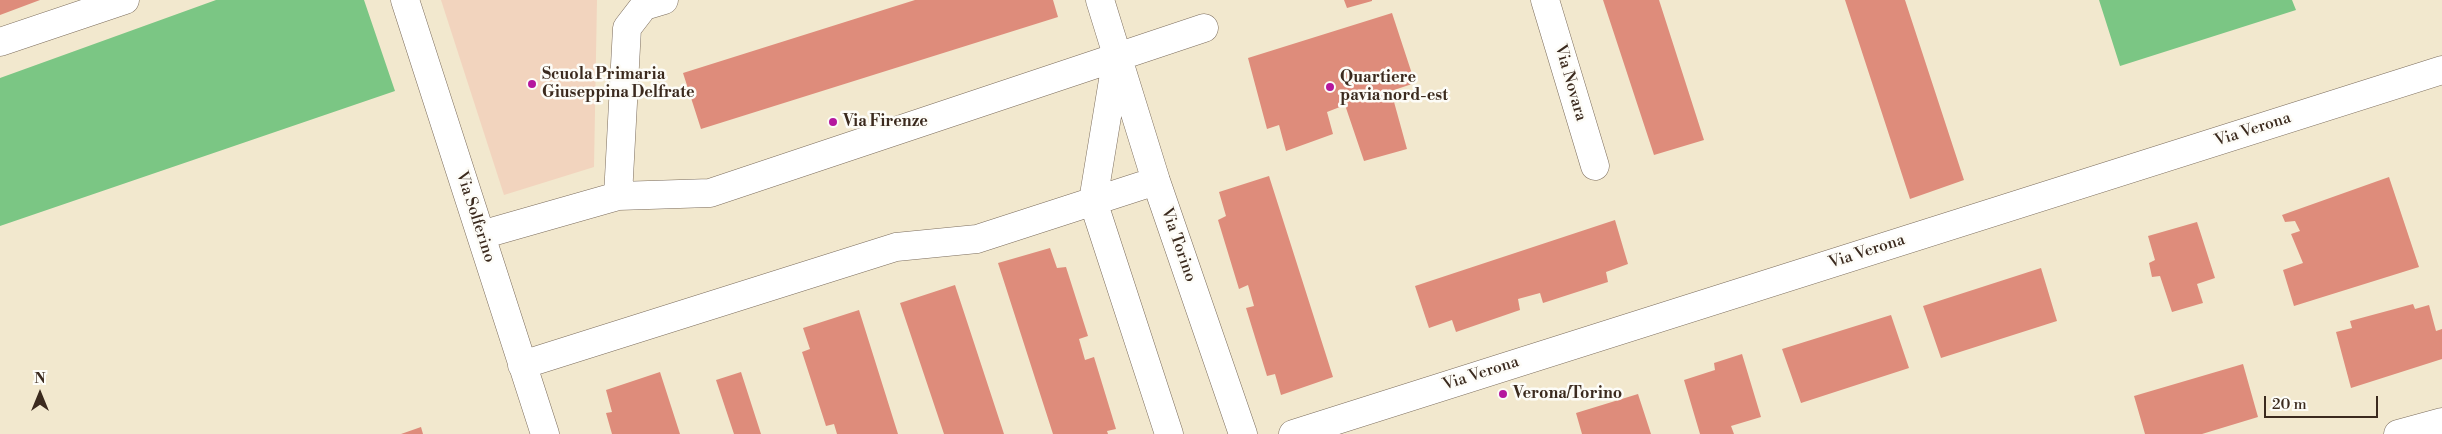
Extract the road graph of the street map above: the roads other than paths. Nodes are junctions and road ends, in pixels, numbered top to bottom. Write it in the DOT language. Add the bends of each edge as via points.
graph roads {
  1 [pos="125,0"];
  2 [pos="405,0"];
  3 [pos="664,0"];
  4 [pos="1100,0"];
  5 [pos="1546,0"];
  6 [pos="1204,28"];
  7 [pos="0,42"];
  8 [pos="1118,55"];
  9 [pos="2442,70"];
  10 [pos="1594,166"];
  11 [pos="1156,181"];
  12 [pos="618,196"];
  13 [pos="1093,201"];
  14 [pos="481,235"];
  15 [pos="522,365"];
  16 [pos="2442,422"];
  17 [pos="545,434"];
  18 [pos="1169,434"];
  19 [pos="1243,434"];
  20 [pos="1293,434"];
  21 [pos="2398,434"];
  1 -- 7 [label="street"];
  2 -- 14 [label="street, Via Solferino"];
  3 -- 12 [label="street" via="644,6 627,28"];
  4 -- 8 [label="street, Via Torino"];
  5 -- 10 [label="street, Via Novara"];
  6 -- 8 [label="street"];
  8 -- 11 [label="street, Via Torino"];
  8 -- 12 [label="street" via="710,192"];
  8 -- 13 [label="street, Via Torino"];
  9 -- 20 [label="street, Via Verona"];
  11 -- 13 [label="street"];
  11 -- 19 [label="street, Via Torino"];
  12 -- 14 [label="street"];
  13 -- 15 [label="street" via="977,239 896,247"];
  13 -- 18 [label="street, Via Torino"];
  14 -- 15 [label="street, Via Solferino"];
  15 -- 17 [label="street, Via Solferino"];
  16 -- 21 [label="street"];
}
